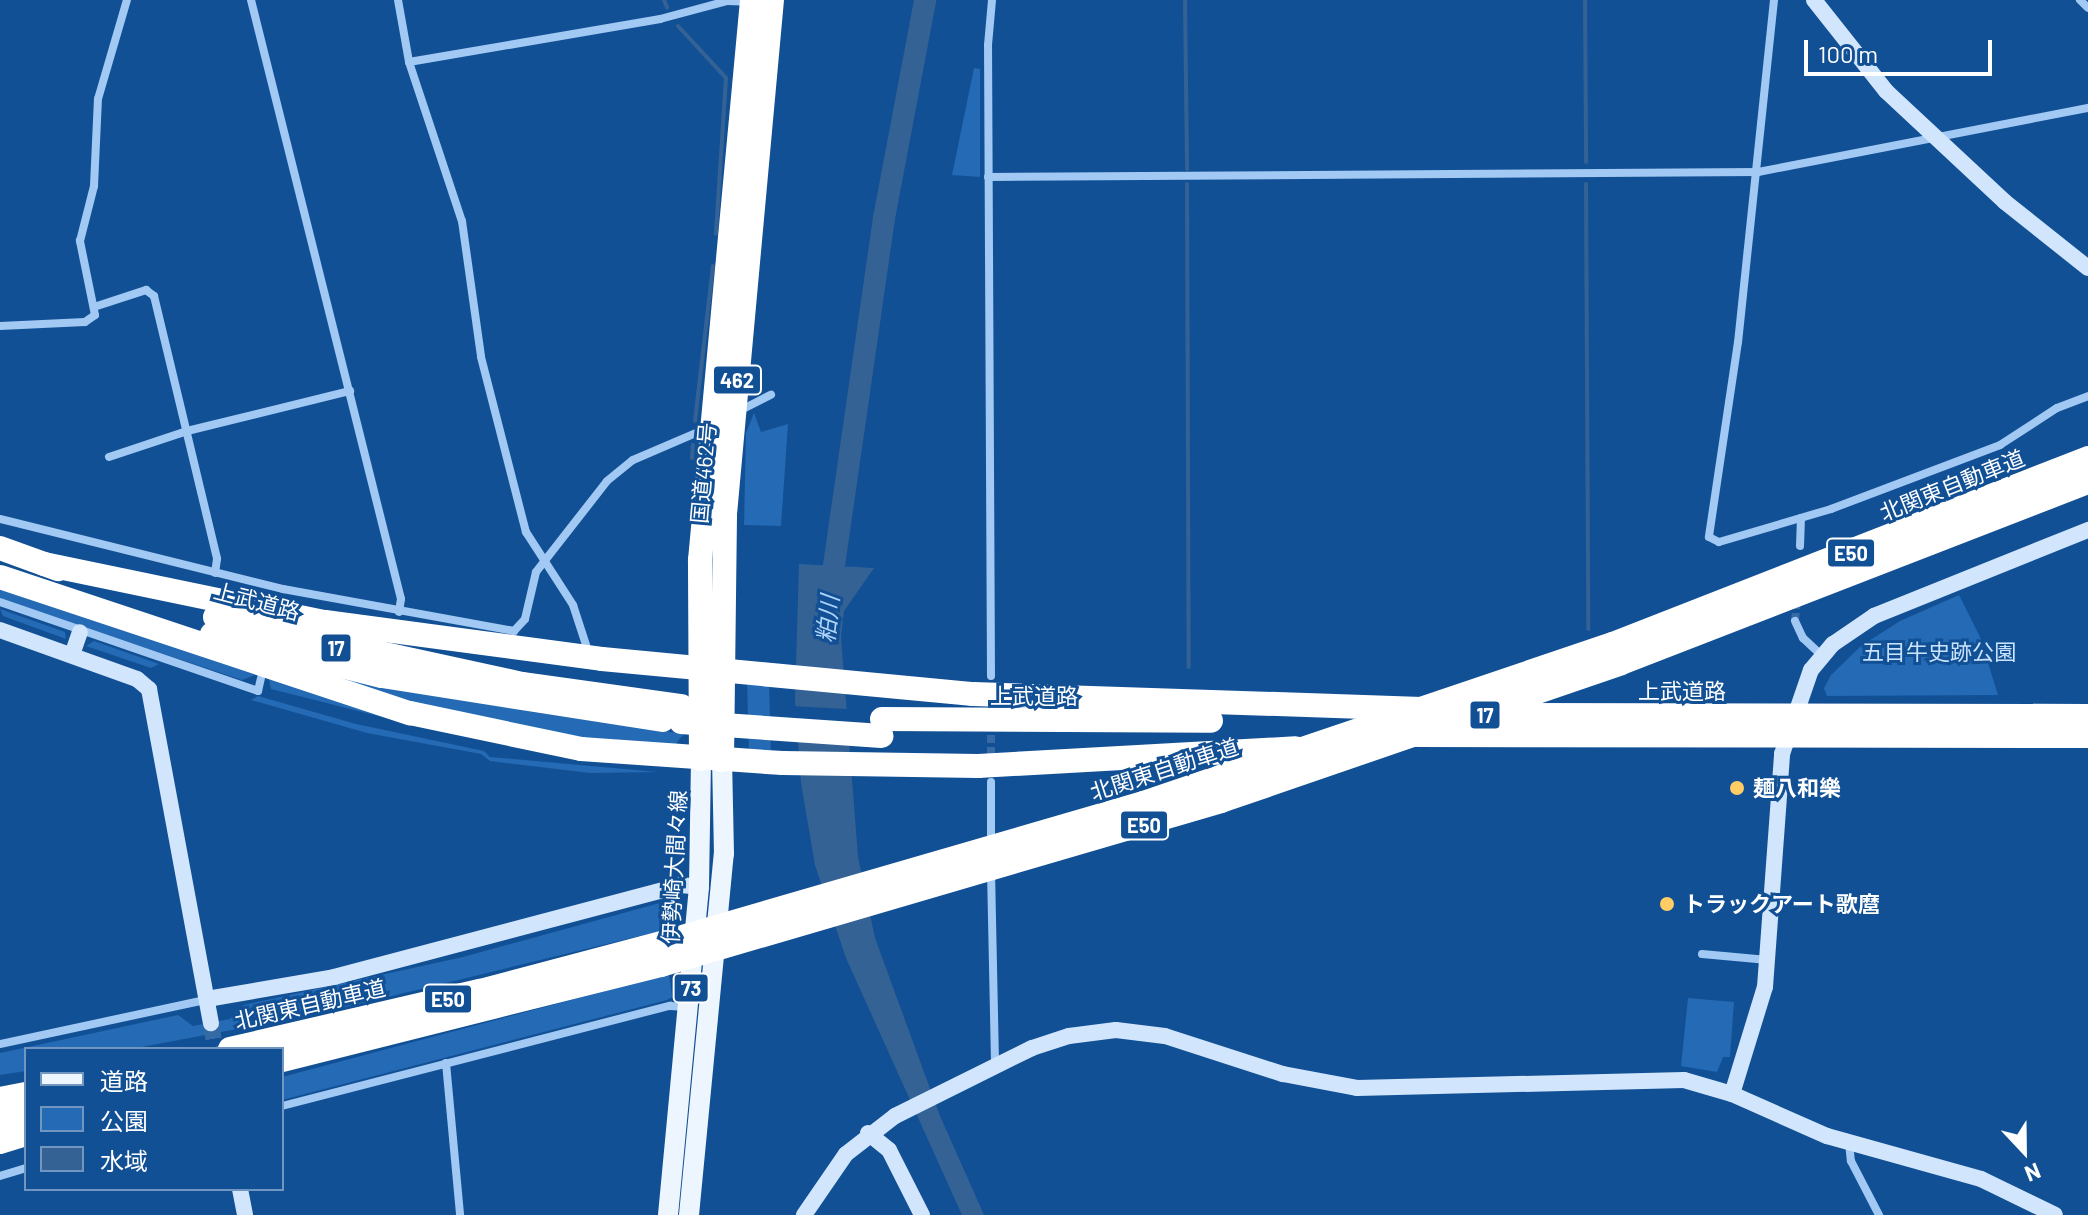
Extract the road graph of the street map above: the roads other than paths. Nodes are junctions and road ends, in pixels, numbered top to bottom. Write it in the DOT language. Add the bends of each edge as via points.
graph roads {
  1 [pos="127,0"];
  2 [pos="251,0"];
  3 [pos="398,0"];
  4 [pos="992,0"];
  5 [pos="1774,0"];
  6 [pos="1814,0"];
  7 [pos="2080,0"];
  8 [pos="762,2"];
  9 [pos="2088,8"];
  10 [pos="409,62"];
  11 [pos="2088,108"];
  12 [pos="1934,136"];
  13 [pos="1758,172"];
  14 [pos="988,177"];
  15 [pos="2088,268"];
  16 [pos="97,306"];
  17 [pos="0,326"];
  18 [pos="350,391"];
  19 [pos="771,395"];
  20 [pos="2088,396"];
  21 [pos="723,420"];
  22 [pos="187,431"];
  23 [pos="109,457"];
  24 [pos="2088,458"];
  25 [pos="2088,482"];
  26 [pos="1801,518"];
  27 [pos="0,519"];
  28 [pos="2088,530"];
  29 [pos="1800,546"];
  30 [pos="0,548"];
  31 [pos="543,561"];
  32 [pos="44,564"];
  33 [pos="4,572"];
  34 [pos="215,573"];
  35 [pos="283,589"];
  36 [pos="64,600"];
  37 [pos="0,602"];
  38 [pos="280,603"];
  39 [pos="121,607"];
  40 [pos="399,612"];
  41 [pos="1795,621"];
  42 [pos="0,630"];
  43 [pos="80,632"];
  44 [pos="1617,653"];
  45 [pos="72,655"];
  46 [pos="1822,656"];
  47 [pos="590,657"];
  48 [pos="709,670"];
  49 [pos="991,676"];
  50 [pos="261,678"];
  51 [pos="681,714"];
  52 [pos="1492,715"];
  53 [pos="2088,716"];
  54 [pos="1790,726"];
  55 [pos="882,727"];
  56 [pos="1396,736"];
  57 [pos="2088,736"];
  58 [pos="712,760"];
  59 [pos="991,782"];
  60 [pos="699,887"];
  61 [pos="663,954"];
  62 [pos="1702,954"];
  63 [pos="1768,960"];
  64 [pos="207,999"];
  65 [pos="689,1008"];
  66 [pos="211,1023"];
  67 [pos="0,1044"];
  68 [pos="239,1047"];
  69 [pos="284,1061"];
  70 [pos="446,1063"];
  71 [pos="989,1067"];
  72 [pos="24,1080"];
  73 [pos="0,1085"];
  74 [pos="24,1094"];
  75 [pos="1732,1094"];
  76 [pos="0,1099"];
  77 [pos="284,1105"];
  78 [pos="24,1115"];
  79 [pos="0,1121"];
  80 [pos="868,1133"];
  81 [pos="24,1135"];
  82 [pos="0,1142"];
  83 [pos="1849,1143"];
  84 [pos="24,1169"];
  85 [pos="0,1176"];
  86 [pos="240,1191"];
  87 [pos="245,1215"];
  88 [pos="460,1215"];
  89 [pos="668,1215"];
  90 [pos="689,1215"];
  91 [pos="804,1215"];
  92 [pos="922,1215"];
  93 [pos="1879,1215"];
  94 [pos="2055,1215"];
  1 -- 16 [label="street" via="98,99 94,186 80,241"];
  2 -- 18 [label="street"];
  3 -- 10 [label="street"];
  4 -- 14 [label="street"];
  5 -- 13 [label="street"];
  6 -- 12 [label="street" via="1872,76"];
  7 -- 9 [label="street"];
  8 -- 10 [label="street" via="727,1 660,19"];
  8 -- 21 [label="highway, 国道462号 / 462"];
  10 -- 31 [label="street" via="462,221 481,357 526,532"];
  11 -- 12 [label="street"];
  12 -- 13 [label="street"];
  12 -- 15 [label="street"];
  13 -- 14 [label="street"];
  13 -- 26 [label="street" via="1709,537 1719,542"];
  14 -- 49 [label="street"];
  16 -- 17 [label="street" via="94,318 85,322"];
  16 -- 22 [label="street" via="151,291"];
  18 -- 22 [label="street"];
  18 -- 40 [label="street" via="401,599"];
  19 -- 21 [label="street"];
  20 -- 26 [label="street" via="2057,408 2000,445"];
  21 -- 31 [label="street" via="651,451 615,474"];
  21 -- 48 [label="highway, 国道462号 / 462"];
  22 -- 23 [label="street"];
  22 -- 34 [label="street" via="217,559"];
  24 -- 44 [label="highway, 北関東自動車道 / E50"];
  25 -- 44 [label="highway, 北関東自動車道 / E50"];
  26 -- 29 [label="street"];
  27 -- 34 [label="street"];
  28 -- 46 [label="street" via="1874,616"];
  30 -- 32 [label="highway, 上武道路 / 17"];
  31 -- 40 [label="street" via="518,630"];
  31 -- 47 [label="street" via="573,605"];
  32 -- 47 [label="highway" via="325,622"];
  32 -- 51 [label="highway, 上武道路 / 17" via="315,643"];
  33 -- 36 [label="highway"];
  33 -- 39 [label="highway, 上武道路 / 17"];
  34 -- 35 [label="street"];
  35 -- 38 [label="street"];
  35 -- 40 [label="street"];
  36 -- 39 [label="highway"];
  36 -- 58 [label="highway" via="449,724 581,749"];
  37 -- 43 [label="street"];
  39 -- 51 [label="highway, 上武道路 / 17" via="382,676"];
  41 -- 46 [label="street" via="1803,638"];
  42 -- 45 [label="street"];
  43 -- 45 [label="street"];
  43 -- 50 [label="street" via="258,691"];
  44 -- 61 [label="highway, 北関東自動車道 / E50, bridge" via="1221,801"];
  45 -- 64 [label="street" via="137,679 152,696"];
  46 -- 54 [label="street" via="1803,684"];
  47 -- 48 [label="highway"];
  48 -- 52 [label="highway" via="1195,705 1388,706"];
  48 -- 58 [label="highway, 国道462号 / 462"];
  51 -- 55 [label="highway, 上武道路 / 17"];
  52 -- 54 [label="highway, 上武道路 / 17"];
  52 -- 55 [label="highway, 上武道路 / 17"];
  53 -- 54 [label="highway, 上武道路 / 17"];
  54 -- 56 [label="highway, 上武道路 / 17"];
  54 -- 57 [label="highway, 上武道路 / 17"];
  54 -- 63 [label="street"];
  55 -- 56 [label="highway, 上武道路 / 17"];
  56 -- 58 [label="highway" via="1334,746 978,766"];
  58 -- 60 [label="main road, 伊勢崎大間々線 / 73"];
  58 -- 90 [label="main road, 伊勢崎大間々線 / 73" via="724,854"];
  59 -- 71 [label="street"];
  60 -- 64 [label="street" via="681,885 334,977"];
  60 -- 65 [label="main road, 伊勢崎大間々線 / 73"];
  61 -- 68 [label="highway, 北関東自動車道 / E50"];
  61 -- 69 [label="highway, 北関東自動車道 / E50"];
  62 -- 63 [label="street"];
  63 -- 75 [label="street" via="1754,1034"];
  64 -- 66 [label="street"];
  64 -- 67 [label="street"];
  65 -- 70 [label="street" via="670,1006"];
  65 -- 89 [label="main road, 伊勢崎大間々線 / 73"];
  70 -- 77 [label="street"];
  70 -- 88 [label="street"];
  71 -- 75 [label="street" via="1054,1040 1116,1030 1165,1036 1328,1085 1392,1088 1654,1077"];
  71 -- 80 [label="street"];
  72 -- 73 [label="highway"];
  74 -- 76 [label="highway"];
  75 -- 83 [label="street"];
  78 -- 79 [label="highway"];
  80 -- 91 [label="street" via="835,1168"];
  80 -- 92 [label="street" via="889,1150"];
  81 -- 82 [label="highway"];
  83 -- 93 [label="street" via="1851,1161"];
  83 -- 94 [label="street" via="1981,1179"];
  84 -- 85 [label="street"];
  86 -- 87 [label="street"];
}
